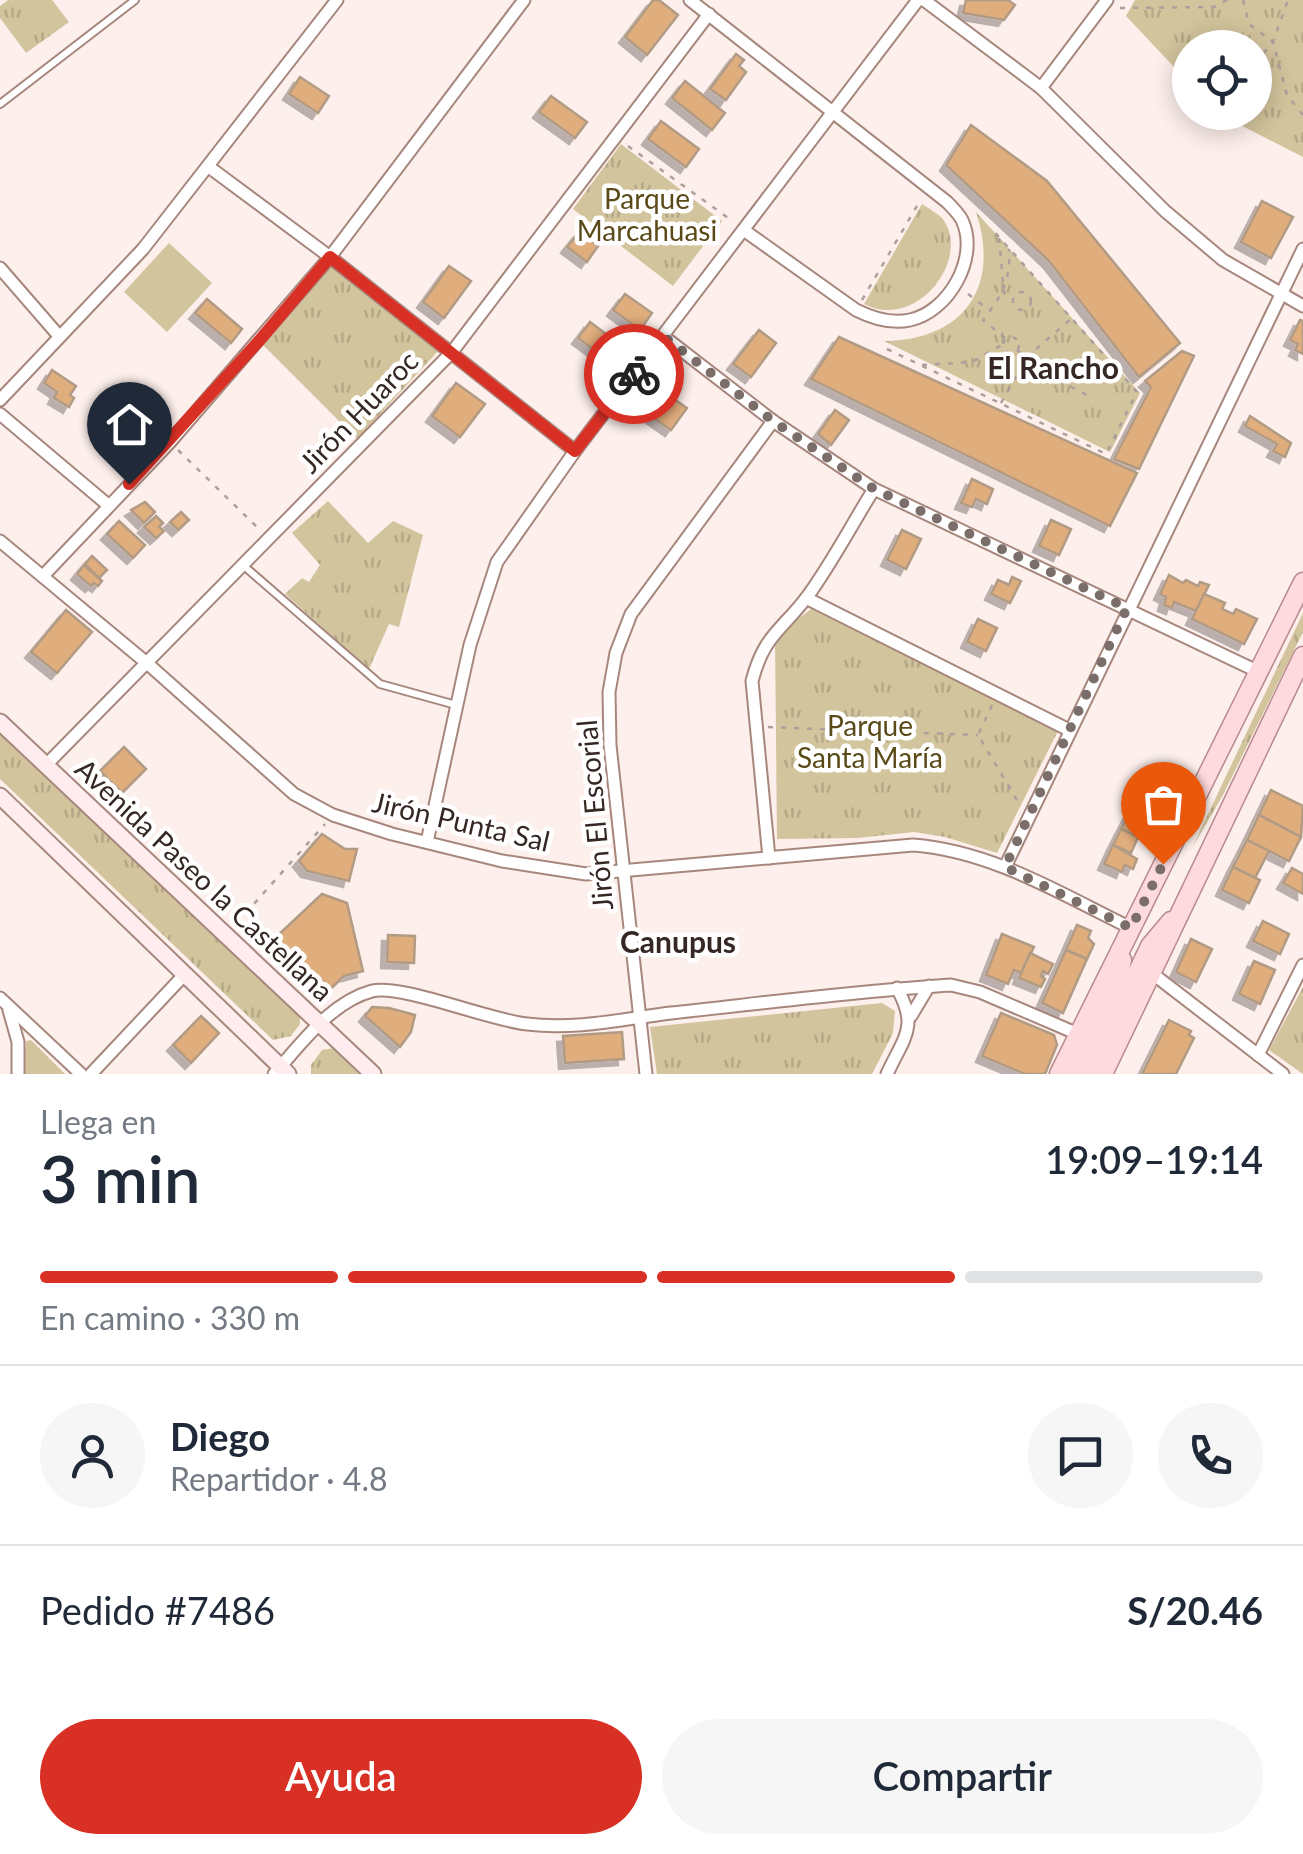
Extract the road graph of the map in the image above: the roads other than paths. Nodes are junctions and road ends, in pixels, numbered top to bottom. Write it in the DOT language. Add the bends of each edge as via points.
graph roads {
  1 [pos="135,0"];
  2 [pos="337,0"];
  3 [pos="524,0"];
  4 [pos="690,0"];
  5 [pos="921,0"];
  6 [pos="1105,4"];
  7 [pos="708,14"];
  8 [pos="1041,88"];
  9 [pos="0,104"];
  10 [pos="834,113"];
  11 [pos="209,166"];
  12 [pos="745,231"];
  13 [pos="1303,249"];
  14 [pos="330,257"];
  15 [pos="0,268"];
  16 [pos="1280,295"];
  17 [pos="1303,306"];
  18 [pos="59,336"];
  19 [pos="663,336"];
  20 [pos="452,352"];
  21 [pos="0,400"];
  22 [pos="0,414"];
  23 [pos="773,421"];
  24 [pos="575,451"];
  25 [pos="874,489"];
  26 [pos="108,505"];
  27 [pos="0,541"];
  28 [pos="244,566"];
  29 [pos="44,576"];
  30 [pos="1303,582"];
  31 [pos="806,598"];
  32 [pos="1127,608"];
  33 [pos="1303,656"];
  34 [pos="148,664"];
  35 [pos="1259,672"];
  36 [pos="457,705"];
  37 [pos="0,722"];
  38 [pos="1069,730"];
  39 [pos="46,765"];
  40 [pos="0,796"];
  41 [pos="427,842"];
  42 [pos="770,858"];
  43 [pos="1005,867"];
  44 [pos="626,873"];
  45 [pos="1185,904"];
  46 [pos="1128,934"];
  47 [pos="1303,965"];
  48 [pos="184,974"];
  49 [pos="1153,974"];
  50 [pos="928,986"];
  51 [pos="896,988"];
  52 [pos="3,1002"];
  53 [pos="910,1016"];
  54 [pos="639,1017"];
  55 [pos="320,1023"];
  56 [pos="1078,1034"];
  57 [pos="1258,1055"];
  58 [pos="281,1072"];
  59 [pos="18,1074"];
  60 [pos="81,1074"];
  61 [pos="91,1074"];
  62 [pos="373,1074"];
  63 [pos="646,1074"];
  64 [pos="887,1074"];
  65 [pos="1059,1074"];
  66 [pos="1074,1074"];
  67 [pos="1089,1074"];
  68 [pos="1103,1074"];
  69 [pos="1282,1074"];
  1 -- 9 [label="lane"];
  2 -- 11 [label="street"];
  3 -- 14 [label="street"];
  4 -- 7 [label="street"];
  5 -- 8 [label="street"];
  5 -- 10 [label="street"];
  6 -- 8 [label="street"];
  7 -- 10 [label="street"];
  7 -- 20 [label="street, Jirón Huaroc"];
  8 -- 16 [label="street" via="1180,224"];
  10 -- 12 [label="street"];
  10 -- 12 [label="street" via="962,220 964,264 944,300 911,320 870,317"];
  11 -- 14 [label="street"];
  11 -- 18 [label="street"];
  12 -- 19 [label="street"];
  13 -- 16 [label="street"];
  14 -- 20 [label="street"];
  14 -- 26 [label="street"];
  15 -- 18 [label="street"];
  16 -- 17 [label="street"];
  16 -- 32 [label="street"];
  18 -- 21 [label="street"];
  19 -- 23 [label="street"];
  19 -- 24 [label="street"];
  20 -- 24 [label="street"];
  20 -- 28 [label="street, Jirón Huaroc"];
  22 -- 26 [label="street"];
  23 -- 25 [label="street"];
  23 -- 44 [label="street, Jirón El Escorial" via="650,584 616,653 610,744"];
  24 -- 36 [label="street" via="497,562"];
  25 -- 31 [label="street"];
  25 -- 32 [label="street"];
  26 -- 29 [label="street"];
  27 -- 29 [label="street, Jirón Punta Sal"];
  28 -- 34 [label="street, Jirón Huaroc"];
  28 -- 36 [label="lane" via="380,684"];
  29 -- 34 [label="street, Jirón Punta Sal"];
  30 -- 35 [label="main road"];
  31 -- 38 [label="street"];
  31 -- 42 [label="street" via="768,639 752,681"];
  32 -- 35 [label="street"];
  32 -- 38 [label="street"];
  33 -- 45 [label="main road"];
  34 -- 39 [label="street, Jirón Huaroc"];
  34 -- 41 [label="street, Jirón Punta Sal" via="294,794 333,816"];
  35 -- 46 [label="main road"];
  36 -- 41 [label="street"];
  37 -- 39 [label="main road, Avenida Paseo la Castellana"];
  38 -- 43 [label="street"];
  39 -- 55 [label="main road, Avenida Paseo la Castellana"];
  40 -- 48 [label="main road"];
  41 -- 44 [label="street, Jirón Punta Sal" via="546,869"];
  42 -- 43 [label="street, Jirón Punta Sal" via="913,845"];
  42 -- 44 [label="street, Jirón Punta Sal"];
  43 -- 46 [label="street, Jirón Punta Sal"];
  44 -- 54 [label="street, Jirón El Escorial"];
  45 -- 49 [label="main road"];
  45 -- 67 [label="main road" via="1150,946"];
  46 -- 56 [label="main road"];
  46 -- 66 [label="main road" via="1118,981"];
  47 -- 57 [label="street"];
  48 -- 58 [label="main road"];
  48 -- 61 [label="street"];
  49 -- 57 [label="street"];
  49 -- 68 [label="main road"];
  50 -- 51 [label="street"];
  50 -- 53 [label="street"];
  50 -- 56 [label="street" via="980,992"];
  51 -- 53 [label="street"];
  51 -- 54 [label="street"];
  52 -- 59 [label="street" via="18,1042"];
  52 -- 60 [label="street"];
  53 -- 64 [label="street"];
  54 -- 55 [label="street" via="542,1026 372,991"];
  54 -- 63 [label="street, Jirón El Escorial"];
  55 -- 58 [label="street"];
  55 -- 62 [label="main road, Avenida Paseo la Castellana"];
  56 -- 65 [label="main road"];
  57 -- 69 [label="street"];
}
